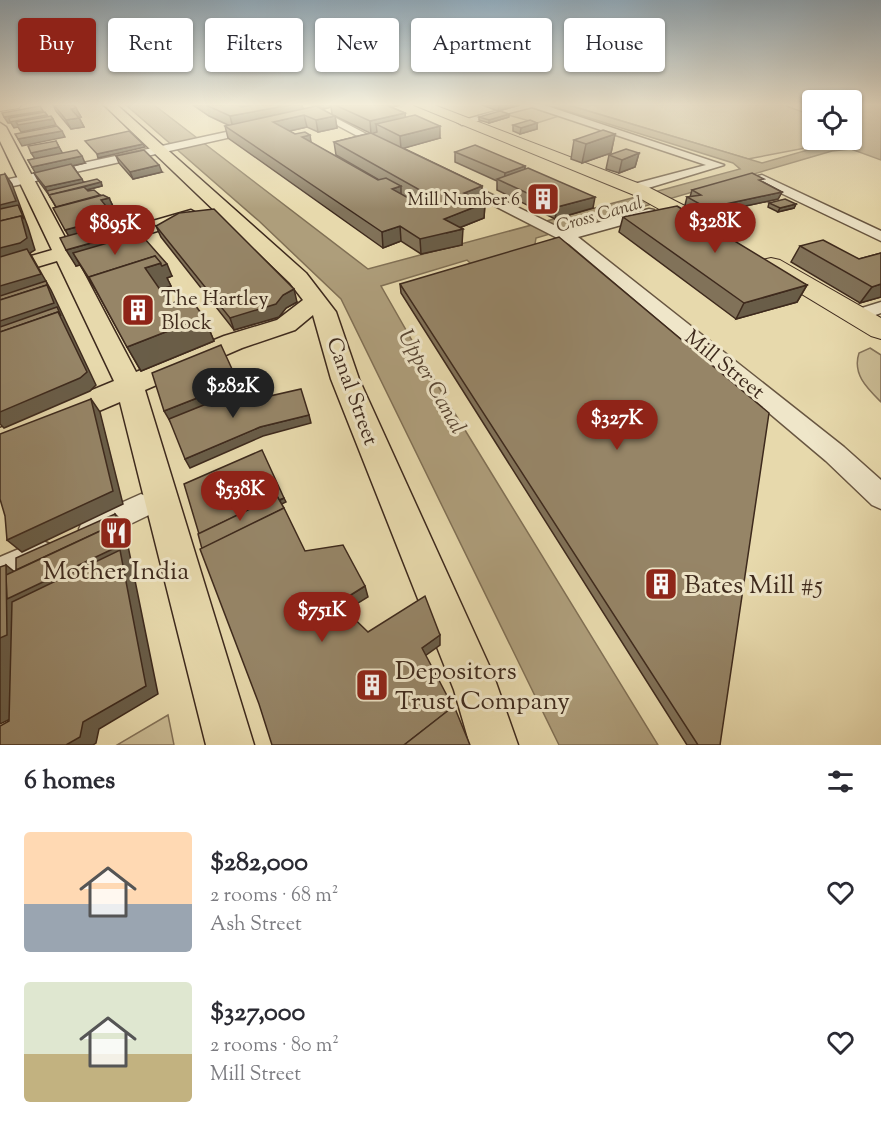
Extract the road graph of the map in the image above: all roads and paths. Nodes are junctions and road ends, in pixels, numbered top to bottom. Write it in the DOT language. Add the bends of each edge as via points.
graph roads {
  1 [pos="6,140"];
  2 [pos="153,140"];
  3 [pos="205,140"];
  4 [pos="369,140"];
  5 [pos="509,140"];
  6 [pos="641,140"];
  7 [pos="165,149"];
  8 [pos="394,151"];
  9 [pos="447,177"];
  10 [pos="27,179"];
  11 [pos="762,179"];
  12 [pos="0,185"];
  13 [pos="638,189"];
  14 [pos="671,205"];
  15 [pos="221,207"];
  16 [pos="563,234"];
  17 [pos="881,237"];
  18 [pos="62,254"];
  19 [pos="0,273"];
  20 [pos="317,300"];
  21 [pos="875,320"];
  22 [pos="130,386"];
  23 [pos="0,441"];
  24 [pos="881,496"];
  25 [pos="141,506"];
  26 [pos="0,572"];
  27 [pos="230,745"];
  28 [pos="494,745"];
  1 -- 10 [label="main road"];
  2 -- 7 [label="main road, Canal Street"];
  3 -- 7 [label="street"];
  4 -- 8 [label="street"];
  5 -- 13 [label="highway"];
  6 -- 13 [label="street" via="718,165"];
  7 -- 10 [label="street"];
  7 -- 15 [label="main road, Canal Street"];
  9 -- 16 [label="street, Mill Street"];
  10 -- 12 [label="street"];
  10 -- 18 [label="main road"];
  11 -- 17 [label="street"];
  13 -- 14 [label="highway"];
  14 -- 16 [label="street"];
  14 -- 21 [label="highway"];
  15 -- 18 [label="main road"];
  15 -- 20 [label="main road, Canal Street"];
  16 -- 24 [label="street, Mill Street" via="835,454"];
  18 -- 19 [label="main road"];
  18 -- 22 [label="main road"];
  20 -- 22 [label="main road" via="286,325 233,342"];
  20 -- 28 [label="main road, Canal Street" via="369,438 477,690"];
  22 -- 23 [label="main road"];
  22 -- 27 [label="main road"];
  25 -- 26 [label="street"];
}
